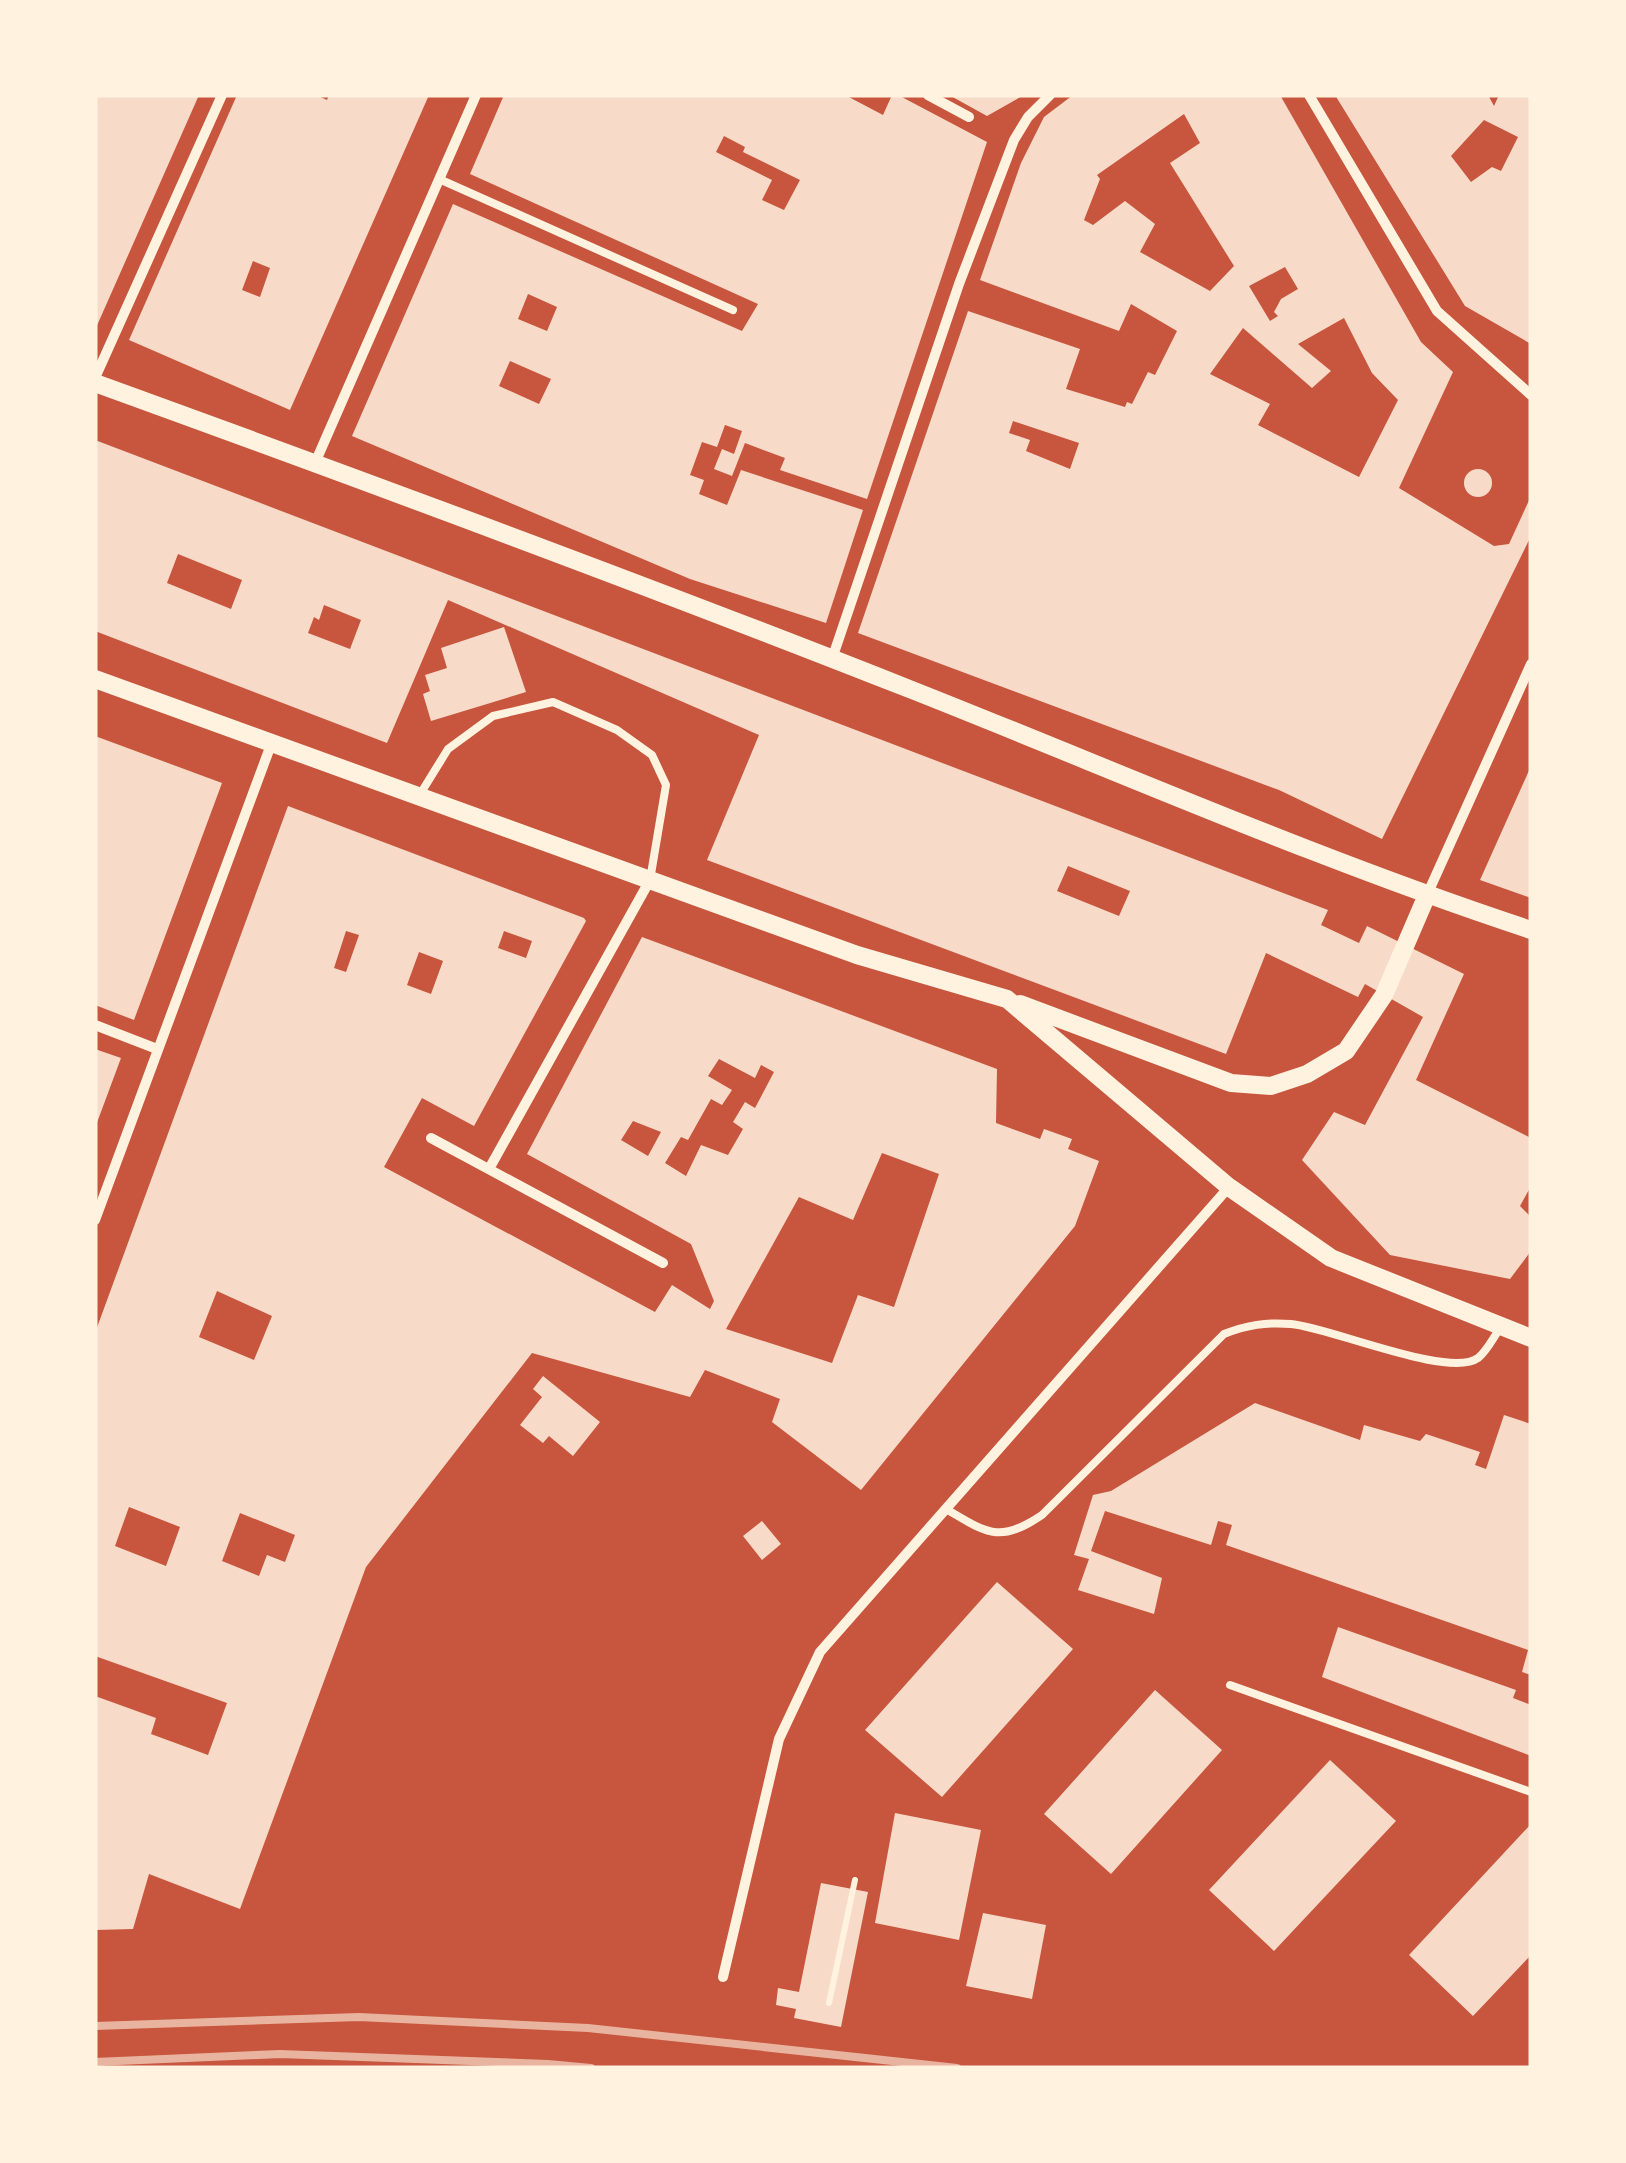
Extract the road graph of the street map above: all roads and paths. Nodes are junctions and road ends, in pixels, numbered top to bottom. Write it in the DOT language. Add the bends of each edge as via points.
graph roads {
  1 [pos="222,95"];
  2 [pos="476,95"];
  3 [pos="928,95"];
  4 [pos="1050,95"];
  5 [pos="1309,95"];
  6 [pos="968,118"];
  7 [pos="439,179"];
  8 [pos="733,310"];
  9 [pos="95,380"];
  10 [pos="1531,396"];
  11 [pos="315,463"];
  12 [pos="832,659"];
  13 [pos="1531,664"];
  14 [pos="95,678"];
  15 [pos="272,742"];
  16 [pos="419,796"];
  17 [pos="650,880"];
  18 [pos="1427,895"];
  19 [pos="1531,930"];
  20 [pos="1007,999"];
  21 [pos="95,1025"];
  22 [pos="157,1049"];
  23 [pos="431,1138"];
  24 [pos="488,1169"];
  25 [pos="1229,1187"];
  26 [pos="95,1220"];
  27 [pos="663,1262"];
  28 [pos="1501,1327"];
  29 [pos="1531,1338"];
  30 [pos="946,1509"];
  31 [pos="1230,1685"];
  32 [pos="1531,1792"];
  33 [pos="855,1880"];
  34 [pos="722,1977"];
  35 [pos="829,2003"];
  1 -- 9 [label="street"];
  2 -- 7 [label="street"];
  3 -- 6 [label="street"];
  4 -- 12 [label="street" via="1028,117 1007,158"];
  5 -- 10 [label="street" via="1437,311"];
  7 -- 8 [label="lane"];
  7 -- 11 [label="street"];
  9 -- 11 [label="street"];
  11 -- 12 [label="street"];
  12 -- 18 [label="street"];
  13 -- 18 [label="street"];
  14 -- 15 [label="street"];
  15 -- 16 [label="street"];
  15 -- 22 [label="street"];
  16 -- 17 [label="street"];
  16 -- 17 [label="lane" via="448,748 493,716 553,702 617,730 652,755 666,784"];
  17 -- 20 [label="street" via="857,955"];
  17 -- 24 [label="street"];
  18 -- 19 [label="street"];
  18 -- 20 [label="street" via="1384,996 1346,1050 1271,1086 1231,1083"];
  20 -- 25 [label="street"];
  21 -- 22 [label="street"];
  22 -- 26 [label="street"];
  23 -- 24 [label="street"];
  24 -- 27 [label="street"];
  25 -- 28 [label="street" via="1331,1258"];
  25 -- 30 [label="street"];
  28 -- 29 [label="street"];
  28 -- 30 [label="lane" via="1478,1358 1458,1364 1294,1324 1251,1324 1224,1334 1016,1532 985,1532"];
  30 -- 34 [label="street" via="820,1652 779,1740"];
  31 -- 32 [label="lane"];
  33 -- 35 [label="path"];
}
